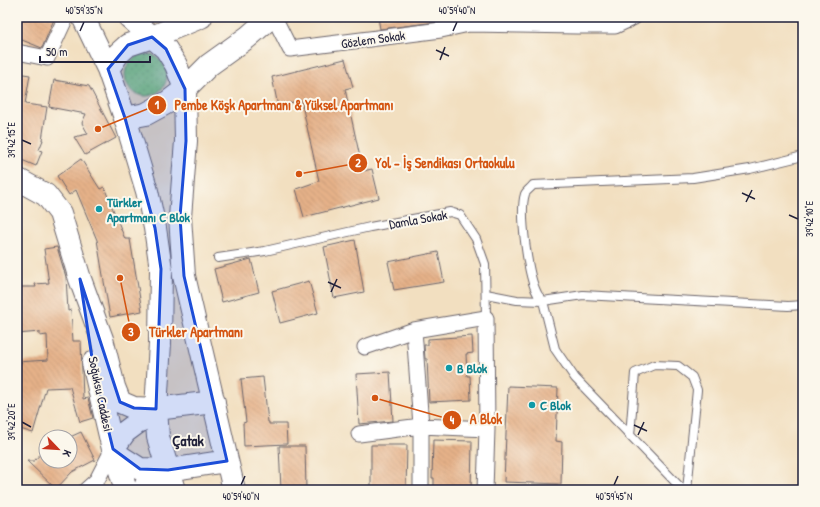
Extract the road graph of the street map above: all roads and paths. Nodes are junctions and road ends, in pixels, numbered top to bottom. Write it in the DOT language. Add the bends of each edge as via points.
graph roads {
  1 [pos="66,17"];
  2 [pos="83,17"];
  3 [pos="129,17"];
  4 [pos="201,17"];
  5 [pos="272,17"];
  6 [pos="634,17"];
  7 [pos="151,27"];
  8 [pos="17,52"];
  9 [pos="108,69"];
  10 [pos="185,89"];
  11 [pos="126,118"];
  12 [pos="803,156"];
  13 [pos="17,179"];
  14 [pos="218,258"];
  15 [pos="80,279"];
  16 [pos="486,294"];
  17 [pos="543,301"];
  18 [pos="803,305"];
  19 [pos="486,318"];
  20 [pos="414,330"];
  21 [pos="365,347"];
  22 [pos="214,402"];
  23 [pos="156,409"];
  24 [pos="421,426"];
  25 [pos="487,428"];
  26 [pos="359,434"];
  27 [pos="630,436"];
  28 [pos="113,449"];
  29 [pos="227,461"];
  30 [pos="171,480"];
  31 [pos="86,490"];
  32 [pos="126,490"];
  33 [pos="144,490"];
  34 [pos="234,490"];
  35 [pos="421,490"];
  36 [pos="485,490"];
  37 [pos="683,490"];
  38 [pos="688,490"];
  1 -- 8 [label="street" via="47,58"];
  2 -- 9 [label="main road"];
  3 -- 7 [label="main road"];
  4 -- 7 [label="main road"];
  5 -- 6 [label="street, Gözlem Sokak" via="290,50 469,24 615,26"];
  5 -- 10 [label="main road" via="209,65"];
  7 -- 9 [label="main road" via="118,54"];
  7 -- 10 [label="main road" via="176,65"];
  9 -- 11 [label="main road"];
  10 -- 11 [label="main road" via="146,114"];
  10 -- 22 [label="main road" via="186,141 180,217 184,276"];
  11 -- 23 [label="main road" via="149,198 161,269"];
  12 -- 17 [label="lane" via="750,169 692,178 533,185 526,193 524,230 528,260 537,293"];
  13 -- 15 [label="main road, Soğuksu Caddesi" via="46,195 60,213"];
  14 -- 16 [label="lane, Damla Sokak" via="265,251 450,212 460,215 476,240 485,264"];
  15 -- 23 [label="main road, Soğuksu Caddesi" via="102,339 120,402 134,408"];
  15 -- 28 [label="main road, Soğuksu Caddesi" via="94,371"];
  16 -- 17 [label="lane" via="517,300"];
  16 -- 19 [label="lane, Damla Sokak"];
  17 -- 18 [label="lane" via="583,294"];
  17 -- 27 [label="lane" via="555,349 575,378"];
  19 -- 20 [label="street"];
  19 -- 25 [label="street, Damla Sokak"];
  20 -- 21 [label="street"];
  20 -- 24 [label="street"];
  22 -- 23 [label="main road, Soğuksu Caddesi"];
  22 -- 29 [label="main road"];
  23 -- 28 [label="main road" via="125,432"];
  23 -- 30 [label="main road" via="158,437"];
  24 -- 25 [label="street"];
  24 -- 26 [label="street"];
  24 -- 35 [label="street"];
  25 -- 36 [label="street, Damla Sokak"];
  27 -- 37 [label="lane"];
  27 -- 38 [label="lane" via="635,373 654,365 678,366 692,377 696,390"];
  28 -- 30 [label="main road, Soğuksu Caddesi" via="140,469"];
  28 -- 31 [label="street" via="97,480"];
  28 -- 32 [label="main road"];
  29 -- 30 [label="main road"];
  29 -- 34 [label="main road"];
  30 -- 33 [label="main road" via="147,482"];
}
